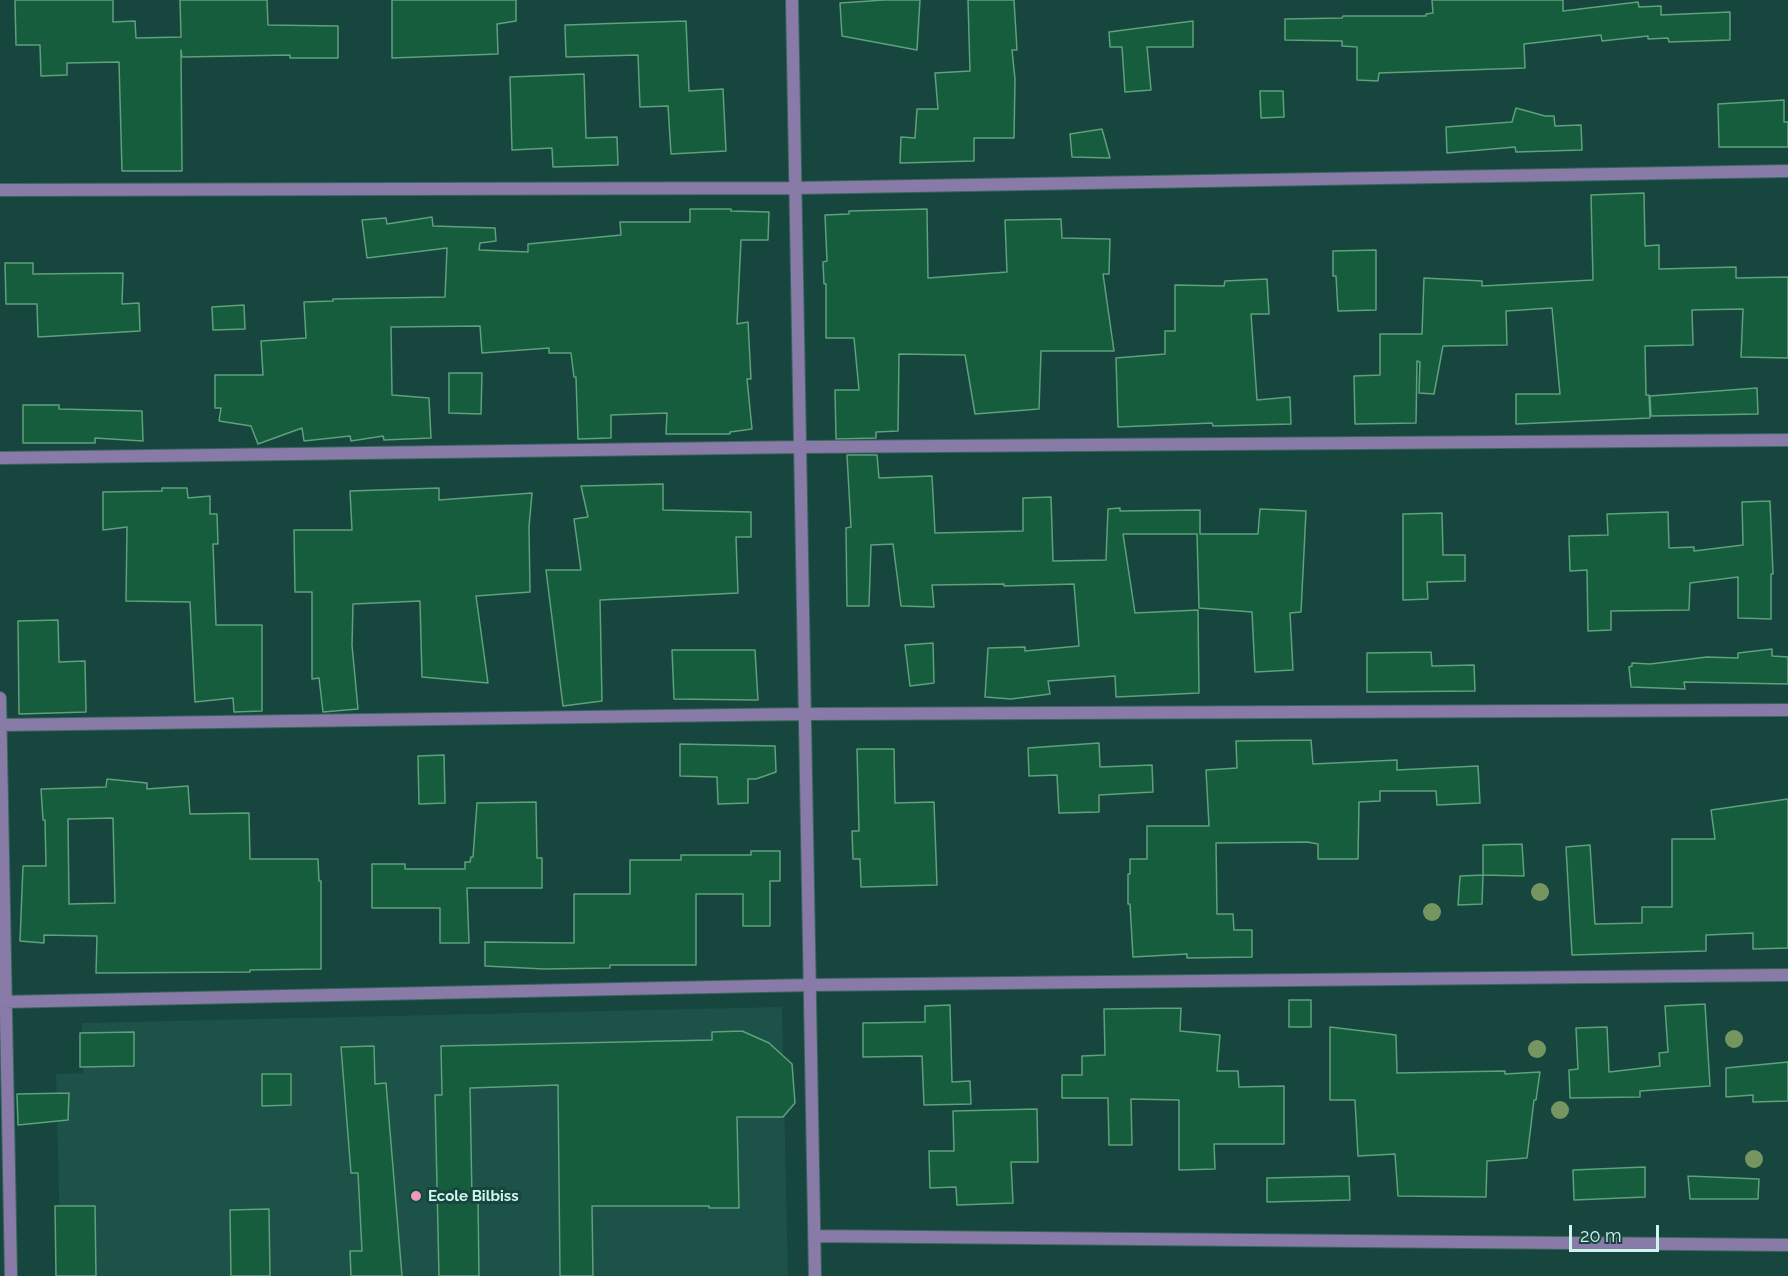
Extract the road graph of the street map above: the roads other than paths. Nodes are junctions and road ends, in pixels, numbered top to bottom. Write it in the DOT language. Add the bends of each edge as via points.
graph roads {
  1 [pos="792,0"];
  2 [pos="1788,171"];
  3 [pos="795,188"];
  4 [pos="0,190"];
  5 [pos="1788,440"];
  6 [pos="801,447"];
  7 [pos="0,458"];
  8 [pos="0,698"];
  9 [pos="1788,710"];
  10 [pos="805,714"];
  11 [pos="0,725"];
  12 [pos="1788,975"];
  13 [pos="810,985"];
  14 [pos="3,1002"];
  15 [pos="814,1236"];
  16 [pos="1788,1245"];
  17 [pos="7,1268"];
  18 [pos="815,1276"];
  1 -- 3 [label="street"];
  2 -- 3 [label="street"];
  3 -- 4 [label="street"];
  3 -- 6 [label="street"];
  5 -- 6 [label="street"];
  6 -- 7 [label="street"];
  6 -- 10 [label="street"];
  8 -- 11 [label="street"];
  9 -- 10 [label="street"];
  10 -- 11 [label="street"];
  10 -- 13 [label="street"];
  11 -- 14 [label="street"];
  12 -- 13 [label="street"];
  13 -- 14 [label="street"];
  13 -- 15 [label="street"];
  14 -- 17 [label="street"];
  15 -- 16 [label="street"];
  15 -- 18 [label="street"];
}
